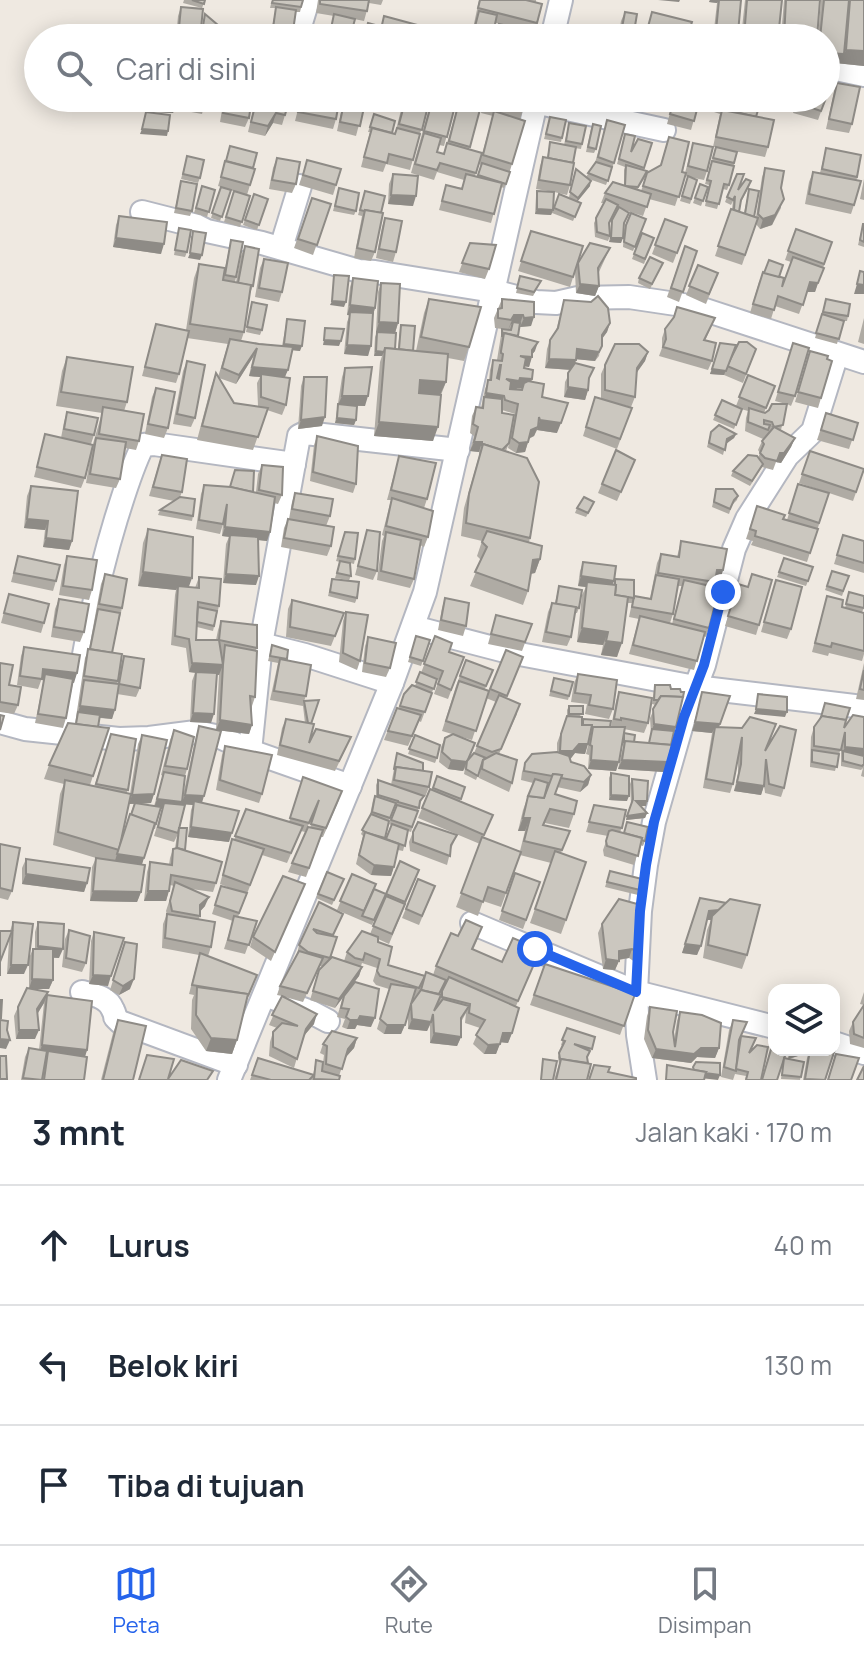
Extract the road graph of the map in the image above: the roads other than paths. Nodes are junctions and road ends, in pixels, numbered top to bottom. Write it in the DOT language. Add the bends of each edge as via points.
graph roads {
  1 [pos="308,0"];
  2 [pos="561,0"];
  3 [pos="301,23"];
  4 [pos="555,24"];
  5 [pos="840,70"];
  6 [pos="864,75"];
  7 [pos="527,112"];
  8 [pos="583,112"];
  9 [pos="664,130"];
  10 [pos="300,186"];
  11 [pos="142,212"];
  12 [pos="281,248"];
  13 [pos="493,291"];
  14 [pos="837,354"];
  15 [pos="864,362"];
  16 [pos="458,450"];
  17 [pos="294,464"];
  18 [pos="413,627"];
  19 [pos="261,644"];
  20 [pos="392,683"];
  21 [pos="695,687"];
  22 [pos="864,707"];
  23 [pos="0,722"];
  24 [pos="71,735"];
  25 [pos="250,751"];
  26 [pos="350,786"];
  27 [pos="472,923"];
  28 [pos="82,992"];
  29 [pos="636,992"];
  30 [pos="265,995"];
  31 [pos="328,1021"];
  32 [pos="768,1025"];
  33 [pos="840,1045"];
  34 [pos="864,1053"];
  35 [pos="233,1072"];
  36 [pos="645,1080"];
  1 -- 3 [label="street"];
  2 -- 4 [label="street"];
  5 -- 6 [label="street"];
  7 -- 13 [label="street"];
  8 -- 9 [label="street"];
  10 -- 12 [label="street"];
  11 -- 12 [label="street"];
  12 -- 13 [label="street" via="359,271"];
  13 -- 14 [label="street" via="536,302 629,297 696,307"];
  13 -- 16 [label="street"];
  14 -- 15 [label="street"];
  14 -- 21 [label="street" via="813,431 787,456 734,549"];
  16 -- 17 [label="street" via="305,433 299,436"];
  16 -- 18 [label="street"];
  17 -- 19 [label="street"];
  17 -- 24 [label="street" via="143,445 101,569"];
  18 -- 20 [label="street"];
  18 -- 21 [label="street" via="509,652"];
  19 -- 20 [label="street"];
  19 -- 25 [label="street"];
  20 -- 26 [label="street"];
  21 -- 22 [label="street"];
  21 -- 29 [label="street" via="651,836"];
  23 -- 24 [label="street"];
  24 -- 25 [label="street" via="119,739 196,732"];
  25 -- 26 [label="street"];
  26 -- 30 [label="street"];
  27 -- 29 [label="street"];
  28 -- 35 [label="street" via="103,998 120,1022"];
  29 -- 32 [label="street"];
  29 -- 36 [label="street"];
  30 -- 31 [label="street"];
  30 -- 35 [label="street"];
  33 -- 34 [label="street"];
}
